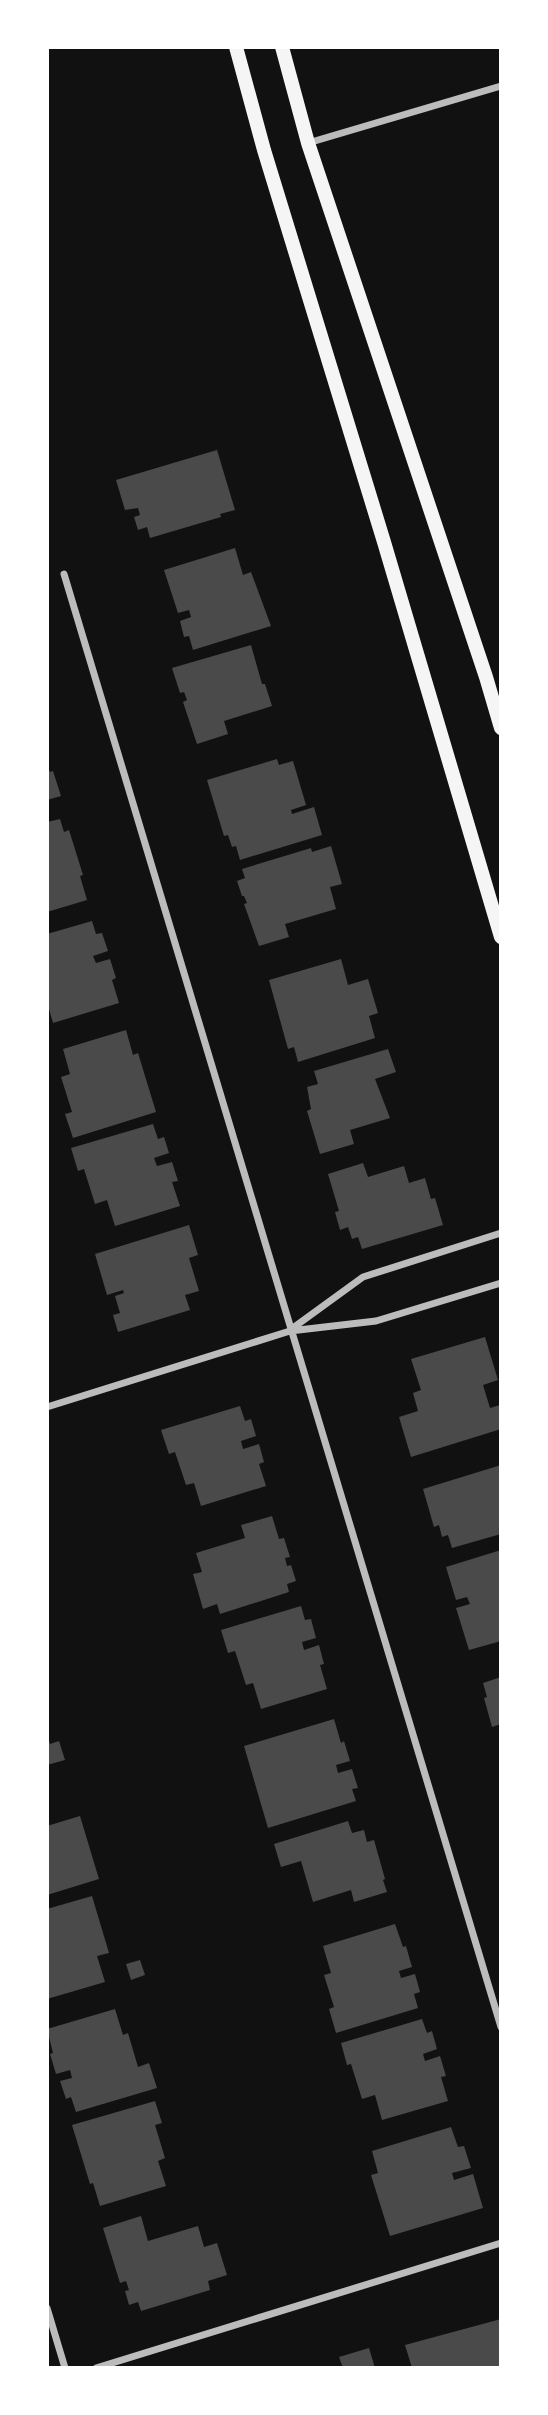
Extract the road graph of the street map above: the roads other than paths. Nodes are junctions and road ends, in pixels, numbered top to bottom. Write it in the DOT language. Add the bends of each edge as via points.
graph roads {
  1 [pos="236,47"];
  2 [pos="282,47"];
  3 [pos="501,86"];
  4 [pos="308,143"];
  5 [pos="64,574"];
  6 [pos="501,729"];
  7 [pos="501,937"];
  8 [pos="501,1233"];
  9 [pos="501,1283"];
  10 [pos="290,1331"];
  11 [pos="47,1407"];
  12 [pos="501,2027"];
  13 [pos="501,2243"];
  14 [pos="47,2308"];
  15 [pos="65,2368"];
  16 [pos="96,2368"];
  1 -- 7 [label="main road"];
  2 -- 4 [label="main road"];
  3 -- 4 [label="street"];
  4 -- 6 [label="main road"];
  5 -- 10 [label="street"];
  8 -- 10 [label="street" via="363,1277"];
  9 -- 10 [label="street" via="376,1321"];
  10 -- 11 [label="street"];
  10 -- 12 [label="street"];
  13 -- 16 [label="street"];
  14 -- 15 [label="street"];
}
